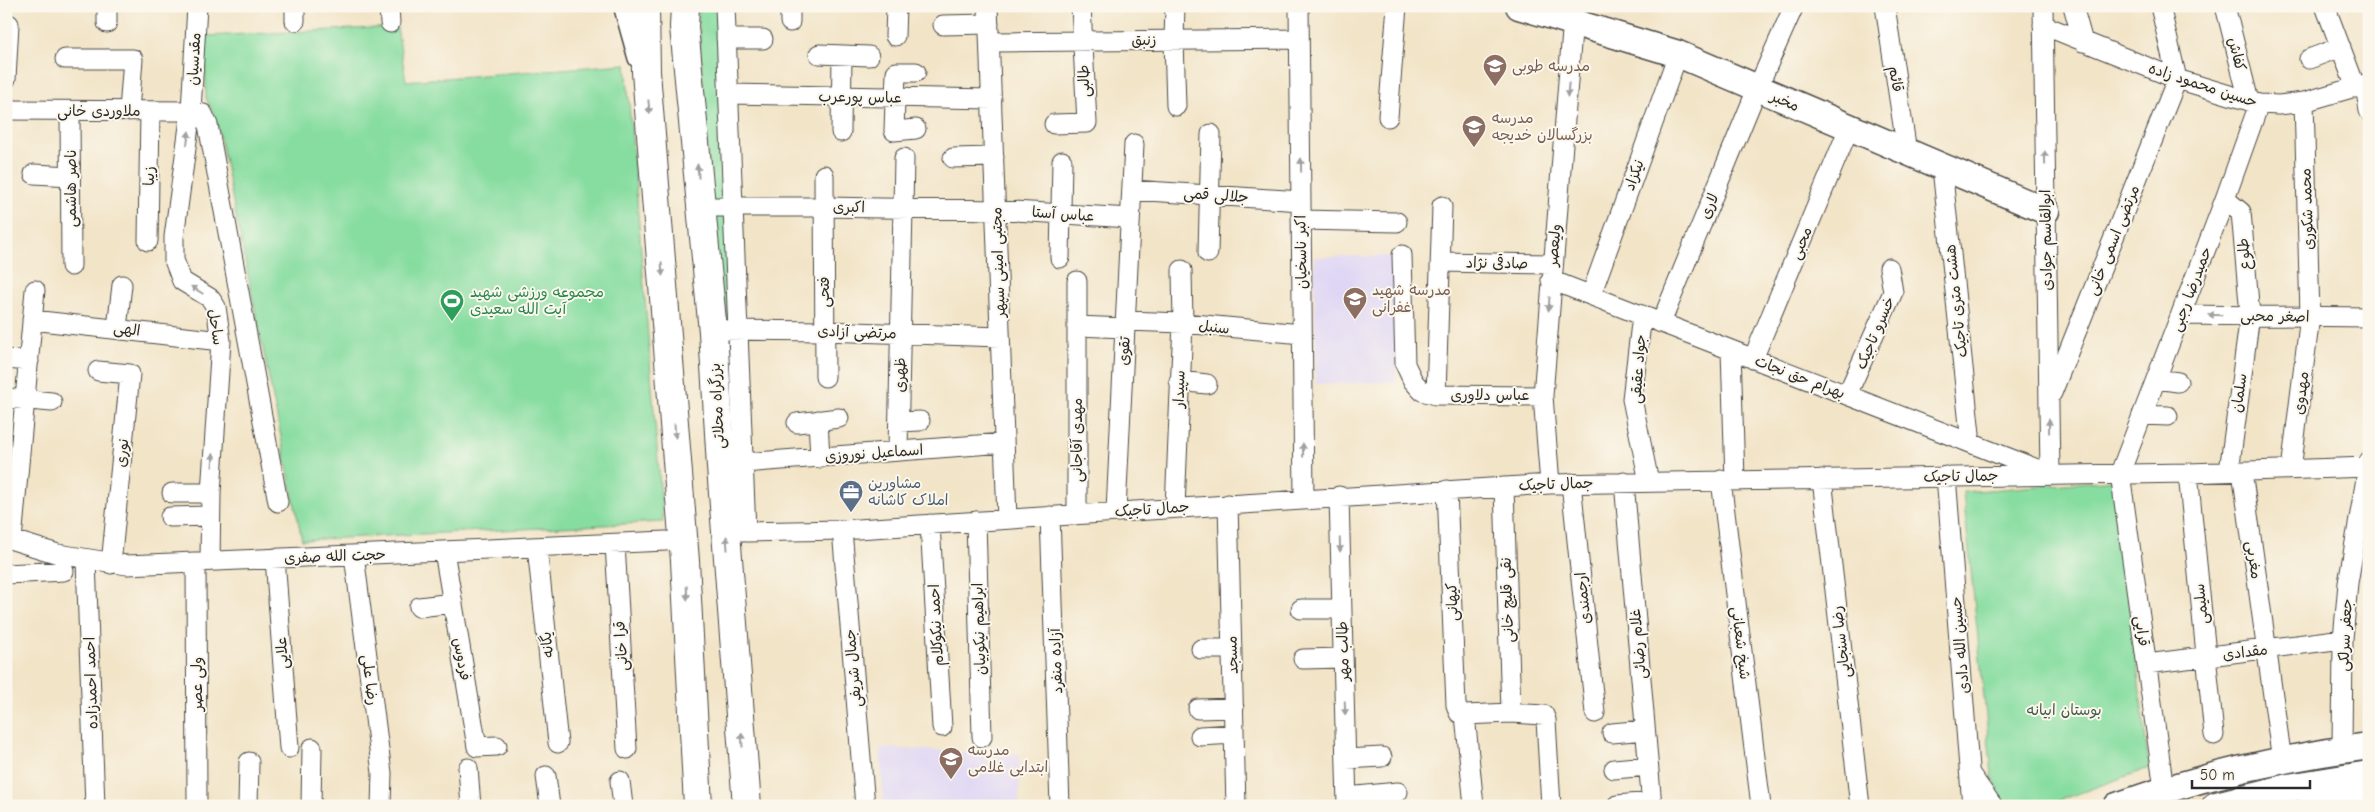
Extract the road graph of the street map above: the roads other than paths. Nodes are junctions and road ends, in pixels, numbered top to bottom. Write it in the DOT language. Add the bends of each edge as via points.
graph roads {
  1 [pos="196,6"];
  2 [pos="627,6"];
  3 [pos="645,6"];
  4 [pos="725,6"];
  5 [pos="896,6"];
  6 [pos="1081,6"];
  7 [pos="1175,6"];
  8 [pos="1299,6"];
  9 [pos="1397,6"];
  10 [pos="1794,6"];
  11 [pos="1885,6"];
  12 [pos="2073,6"];
  13 [pos="2160,6"];
  14 [pos="2225,6"];
  15 [pos="2325,6"];
  16 [pos="1521,7"];
  17 [pos="688,13"];
  18 [pos="1574,15"];
  19 [pos="2043,15"];
  20 [pos="9,24"];
  21 [pos="989,24"];
  22 [pos="943,25"];
  23 [pos="895,36"];
  24 [pos="763,38"];
  25 [pos="726,39"];
  26 [pos="1174,40"];
  27 [pos="1299,40"];
  28 [pos="1082,41"];
  29 [pos="2083,42"];
  30 [pos="2341,47"];
  31 [pos="819,54"];
  32 [pos="1678,54"];
  33 [pos="842,55"];
  34 [pos="869,56"];
  35 [pos="66,59"];
  36 [pos="2308,59"];
  37 [pos="646,72"];
  38 [pos="916,72"];
  39 [pos="2177,78"];
  40 [pos="6,79"];
  41 [pos="2363,85"];
  42 [pos="1757,89"];
  43 [pos="729,94"];
  44 [pos="841,96"];
  45 [pos="894,97"];
  46 [pos="992,99"];
  47 [pos="2304,102"];
  48 [pos="2254,103"];
  49 [pos="1176,106"];
  50 [pos="6,110"];
  51 [pos="70,111"];
  52 [pos="129,111"];
  53 [pos="150,111"];
  54 [pos="191,111"];
  55 [pos="2369,111"];
  56 [pos="1388,117"];
  57 [pos="1054,124"];
  58 [pos="916,128"];
  59 [pos="1849,128"];
  60 [pos="841,132"];
  61 [pos="1211,134"];
  62 [pos="1134,144"];
  63 [pos="1907,152"];
  64 [pos="994,157"];
  65 [pos="904,158"];
  66 [pos="953,158"];
  67 [pos="1062,161"];
  68 [pos="1942,168"];
  69 [pos="34,174"];
  70 [pos="824,175"];
  71 [pos="71,176"];
  72 [pos="1132,190"];
  73 [pos="1210,195"];
  74 [pos="2225,199"];
  75 [pos="1301,201"];
  76 [pos="1442,206"];
  77 [pos="701,207"];
  78 [pos="824,207"];
  79 [pos="733,208"];
  80 [pos="904,208"];
  81 [pos="996,210"];
  82 [pos="2046,211"];
  83 [pos="1060,214"];
  84 [pos="1130,218"];
  85 [pos="1301,220"];
  86 [pos="1397,222"];
  87 [pos="148,241"];
  88 [pos="1208,253"];
  89 [pos="1402,255"];
  90 [pos="1060,258"];
  91 [pos="1441,262"];
  92 [pos="72,266"];
  93 [pos="1889,268"];
  94 [pos="1182,270"];
  95 [pos="1552,272"];
  96 [pos="1077,281"];
  97 [pos="122,285"];
  98 [pos="35,290"];
  99 [pos="1591,295"];
  100 [pos="1642,315"];
  101 [pos="2181,315"];
  102 [pos="2250,316"];
  103 [pos="2310,316"];
  104 [pos="2369,317"];
  105 [pos="32,320"];
  106 [pos="1183,323"];
  107 [pos="1661,323"];
  108 [pos="1125,324"];
  109 [pos="1077,326"];
  110 [pos="117,328"];
  111 [pos="726,330"];
  112 [pos="824,331"];
  113 [pos="901,334"];
  114 [pos="1302,334"];
  115 [pos="1000,337"];
  116 [pos="221,341"];
  117 [pos="1731,350"];
  118 [pos="6,359"];
  119 [pos="1753,359"];
  120 [pos="29,361"];
  121 [pos="98,371"];
  122 [pos="825,377"];
  123 [pos="2156,379"];
  124 [pos="1179,381"];
  125 [pos="2178,382"];
  126 [pos="1207,384"];
  127 [pos="1436,395"];
  128 [pos="1847,395"];
  129 [pos="1543,396"];
  130 [pos="6,398"];
  131 [pos="25,400"];
  132 [pos="52,402"];
  133 [pos="2048,402"];
  134 [pos="2142,415"];
  135 [pos="2168,416"];
  136 [pos="840,418"];
  137 [pos="818,420"];
  138 [pos="920,421"];
  139 [pos="899,422"];
  140 [pos="797,423"];
  141 [pos="1970,434"];
  142 [pos="1004,443"];
  143 [pos="898,452"];
  144 [pos="820,458"];
  145 [pos="743,463"];
  146 [pos="2368,464"];
  147 [pos="2291,470"];
  148 [pos="2235,471"];
  149 [pos="2120,473"];
  150 [pos="2188,473"];
  151 [pos="2050,474"];
  152 [pos="1946,476"];
  153 [pos="1822,479"];
  154 [pos="1728,480"];
  155 [pos="1624,482"];
  156 [pos="1649,482"];
  157 [pos="1571,483"];
  158 [pos="1550,484"];
  159 [pos="1504,487"];
  160 [pos="1447,490"];
  161 [pos="172,493"];
  162 [pos="211,493"];
  163 [pos="1339,496"];
  164 [pos="1304,499"];
  165 [pos="278,502"];
  166 [pos="1228,504"];
  167 [pos="1175,507"];
  168 [pos="1116,511"];
  169 [pos="1077,514"];
  170 [pos="210,516"];
  171 [pos="1050,516"];
  172 [pos="170,517"];
  173 [pos="1007,519"];
  174 [pos="976,521"];
  175 [pos="930,524"];
  176 [pos="842,530"];
  177 [pos="9,539"];
  178 [pos="666,541"];
  179 [pos="615,544"];
  180 [pos="537,547"];
  181 [pos="444,551"];
  182 [pos="354,555"];
  183 [pos="275,558"];
  184 [pos="86,560"];
  185 [pos="203,561"];
  186 [pos="111,564"];
  187 [pos="2360,564"];
  188 [pos="64,571"];
  189 [pos="6,574"];
  190 [pos="453,603"];
  191 [pos="418,607"];
  192 [pos="1301,609"];
  193 [pos="1342,609"];
  194 [pos="2343,640"];
  195 [pos="1201,649"];
  196 [pos="1232,649"];
  197 [pos="2266,649"];
  198 [pos="2206,657"];
  199 [pos="1343,658"];
  200 [pos="1303,659"];
  201 [pos="2147,664"];
  202 [pos="1234,708"];
  203 [pos="1198,709"];
  204 [pos="1511,713"];
  205 [pos="1595,713"];
  206 [pos="1462,714"];
  207 [pos="942,727"];
  208 [pos="1645,730"];
  209 [pos="1612,733"];
  210 [pos="1234,734"];
  211 [pos="2214,735"];
  212 [pos="982,736"];
  213 [pos="1200,736"];
  214 [pos="558,743"];
  215 [pos="497,746"];
  216 [pos="2369,746"];
  217 [pos="289,748"];
  218 [pos="312,748"];
  219 [pos="627,749"];
  220 [pos="2342,750"];
  221 [pos="1382,757"];
  222 [pos="1346,759"];
  223 [pos="249,762"];
  224 [pos="2282,762"];
  225 [pos="1648,766"];
  226 [pos="468,768"];
  227 [pos="1614,769"];
  228 [pos="1971,775"];
  229 [pos="2369,775"];
  230 [pos="546,776"];
  231 [pos="745,778"];
  232 [pos="620,781"];
  233 [pos="2164,789"];
  234 [pos="1398,792"];
  235 [pos="2369,795"];
  236 [pos="1347,801"];
  237 [pos="1652,804"];
  238 [pos="1617,805"];
  239 [pos="95,806"];
  240 [pos="197,806"];
  241 [pos="248,806"];
  242 [pos="311,806"];
  243 [pos="380,806"];
  244 [pos="471,806"];
  245 [pos="550,806"];
  246 [pos="623,806"];
  247 [pos="698,806"];
  248 [pos="747,806"];
  249 [pos="758,806"];
  250 [pos="865,806"];
  251 [pos="1060,806"];
  252 [pos="1236,806"];
  253 [pos="1474,806"];
  254 [pos="1551,806"];
  255 [pos="1761,806"];
  256 [pos="1860,806"];
  257 [pos="1972,806"];
  258 [pos="1993,806"];
  259 [pos="2118,806"];
  260 [pos="2216,806"];
  261 [pos="2312,806"];
  1 -- 54 [label="street, مقدسیان"];
  2 -- 37 [label="main road"];
  3 -- 37 [label="highway"];
  4 -- 25 [label="street"];
  5 -- 23 [label="street"];
  6 -- 28 [label="street, طالبی"];
  7 -- 26 [label="street"];
  8 -- 27 [label="street, اکبر ناسخیان"];
  9 -- 56 [label="street"];
  10 -- 42 [label="street, لاری"];
  11 -- 63 [label="street, قائم"];
  12 -- 29 [label="street"];
  13 -- 39 [label="street"];
  14 -- 48 [label="street, کفاش"];
  15 -- 30 [label="street"];
  16 -- 18 [label="main road, مخبر"];
  77 -- 17 [label="highway, بزرگراه محلاتی, one-way"];
  18 -- 32 [label="main road, مخبر"];
  18 -- 95 [label="street, ولیعصر, one-way"];
  19 -- 29 [label="street, حسین محمود زاده"];
  82 -- 19 [label="street, ابوالقاسم جوادی, one-way"];
  20 -- 40 [label="street"];
  21 -- 22 [label="street, زنبق"];
  21 -- 28 [label="street, زنبق"];
  21 -- 46 [label="street, مجتبی امینی سپهر"];
  24 -- 25 [label="street"];
  25 -- 43 [label="street"];
  26 -- 27 [label="street, زنبق"];
  26 -- 28 [label="street, زنبق"];
  26 -- 49 [label="street"];
  75 -- 27 [label="street, اکبر ناسخیان, one-way"];
  28 -- 57 [label="street, طالبی" via="1087,123"];
  29 -- 39 [label="street, حسین محمود زاده"];
  30 -- 36 [label="street"];
  30 -- 41 [label="street"];
  31 -- 33 [label="street"];
  32 -- 42 [label="main road, مخبر"];
  32 -- 99 [label="street, نیکزاد"];
  33 -- 34 [label="street"];
  33 -- 44 [label="street"];
  35 -- 52 [label="street" via="133,59"];
  37 -- 247 [label="highway, one-way" via="685,561"];
  38 -- 45 [label="street" via="896,72"];
  39 -- 48 [label="street, حسین محمود زاده"];
  39 -- 133 [label="street, مرتضی اسمی خانی"];
  41 -- 47 [label="street, حسین محمود زاده"];
  41 -- 55 [label="street"];
  42 -- 59 [label="main road, مخبر"];
  42 -- 107 [label="street, لاری"];
  43 -- 44 [label="street, عباس پورعرب"];
  43 -- 79 [label="street"];
  44 -- 45 [label="street, عباس پورعرب"];
  44 -- 60 [label="street"];
  45 -- 46 [label="street, عباس پورعرب"];
  45 -- 58 [label="street" via="894,131"];
  46 -- 64 [label="street, مجتبی امینی سپهر"];
  47 -- 48 [label="street, حسین محمود زاده"];
  47 -- 103 [label="street, محمد شکوری"];
  48 -- 74 [label="street, حمیدرضا رجبی"];
  50 -- 51 [label="street, ملاوردی خانی"];
  51 -- 52 [label="street, ملاوردی خانی"];
  51 -- 71 [label="street, ناصر هاشمی"];
  52 -- 53 [label="street, ملاوردی خانی"];
  53 -- 54 [label="street, ملاوردی خانی"];
  53 -- 87 [label="street, زیبا"];
  116 -- 54 [label="street, ساحل, one-way" via="216,307 210,298 182,281 174,260 174,237"];
  54 -- 165 [label="street" via="203,114 208,125"];
  59 -- 63 [label="main road, مخبر"];
  59 -- 119 [label="street, محبی"];
  61 -- 73 [label="street"];
  62 -- 72 [label="street, تقوی"];
  63 -- 68 [label="main road, مخبر"];
  64 -- 66 [label="street"];
  64 -- 81 [label="street, مجتبی امینی سپهر"];
  65 -- 80 [label="street, ظهری"];
  67 -- 83 [label="street"];
  68 -- 82 [label="main road, مخبر"];
  68 -- 141 [label="street, هشت متری تاجیک"];
  69 -- 71 [label="street"];
  70 -- 78 [label="street, فتحی"];
  71 -- 92 [label="street, ناصر هاشمی"];
  72 -- 73 [label="street, جلالی قمی"];
  72 -- 84 [label="street, تقوی"];
  73 -- 75 [label="street, جلالی قمی"];
  73 -- 88 [label="street"];
  74 -- 101 [label="street, حمیدرضا رجبی"];
  74 -- 102 [label="street, طلوع" via="2241,212"];
  75 -- 85 [label="street, اکبر ناسخیان"];
  76 -- 91 [label="street"];
  77 -- 79 [label="street, اکبری"];
  77 -- 111 [label="highway, بزرگراه محلاتی"];
  78 -- 79 [label="street, اکبری"];
  78 -- 80 [label="street, اکبری"];
  78 -- 112 [label="street, فتحی"];
  79 -- 111 [label="street"];
  80 -- 81 [label="street, اکبری"];
  80 -- 113 [label="street, ظهری"];
  81 -- 83 [label="street, عباس آستا"];
  81 -- 115 [label="street, مجتبی امینی سپهر"];
  82 -- 133 [label="street, ابوالقاسم جوادی"];
  83 -- 84 [label="street, عباس آستا"];
  83 -- 90 [label="street"];
  84 -- 108 [label="street, تقوی"];
  85 -- 86 [label="street"];
  85 -- 114 [label="street, اکبر ناسخیان"];
  89 -- 127 [label="street" via="1406,364 1413,381 1422,391"];
  91 -- 95 [label="street, صادقی نژاد"];
  91 -- 127 [label="street"];
  93 -- 128 [label="street, خسرو تاجیک" via="1893,292"];
  94 -- 106 [label="street, سپیدار"];
  95 -- 99 [label="street, بهرام حق نجات"];
  95 -- 129 [label="street, ولیعصر, one-way"];
  96 -- 109 [label="street, مهدی آقاجانی"];
  97 -- 110 [label="street"];
  98 -- 105 [label="street"];
  99 -- 100 [label="street, بهرام حق نجات"];
  100 -- 107 [label="street, بهرام حق نجات"];
  100 -- 156 [label="street, جواد عقیقی" via="1632,399"];
  102 -- 101 [label="street, اصغر محبی, one-way"];
  101 -- 123 [label="street, حمیدرضا رجبی"];
  102 -- 103 [label="street, اصغر محبی"];
  102 -- 148 [label="street, سلمان"];
  103 -- 104 [label="street, اصغر محبی"];
  103 -- 147 [label="street, مهدوی"];
  105 -- 110 [label="street, الهی"];
  105 -- 120 [label="street"];
  106 -- 108 [label="street, سنبل"];
  106 -- 114 [label="street, سنبل"];
  106 -- 124 [label="street, سپیدار"];
  107 -- 117 [label="street, بهرام حق نجات"];
  108 -- 109 [label="street, سنبل"];
  108 -- 168 [label="street, تقوی"];
  109 -- 169 [label="street, مهدی آقاجانی"];
  110 -- 116 [label="street, الهی"];
  111 -- 112 [label="street, مرتضی آزادی"];
  111 -- 145 [label="street"];
  231 -- 111 [label="highway, بزرگراه محلاتی, one-way" via="721,467"];
  112 -- 113 [label="street, مرتضی آزادی"];
  112 -- 122 [label="street, فتحی"];
  113 -- 115 [label="street, مرتضی آزادی"];
  113 -- 139 [label="street, ظهری"];
  164 -- 114 [label="street, اکبر ناسخیان, one-way"];
  115 -- 142 [label="street, مجتبی امینی سپهر"];
  162 -- 116 [label="street, ساحل, one-way"];
  117 -- 119 [label="street, بهرام حق نجات"];
  117 -- 154 [label="street, شیخ شعبانی"];
  118 -- 120 [label="street"];
  119 -- 128 [label="street, بهرام حق نجات"];
  120 -- 131 [label="street"];
  121 -- 186 [label="street, نوری" via="130,374"];
  123 -- 125 [label="street"];
  123 -- 134 [label="street, حمیدرضا رجبی"];
  124 -- 126 [label="street"];
  124 -- 167 [label="street, سپیدار"];
  127 -- 129 [label="street, عباس دلاوری"];
  128 -- 151 [label="street, بهرام حق نجات"];
  129 -- 158 [label="street, ولیعصر"];
  130 -- 131 [label="street"];
  131 -- 132 [label="street"];
  131 -- 177 [label="street"];
  151 -- 133 [label="street, ابوالقاسم جوادی, one-way"];
  134 -- 135 [label="street"];
  134 -- 149 [label="street, حمیدرضا رجبی"];
  136 -- 137 [label="street"];
  137 -- 140 [label="street"];
  137 -- 144 [label="street"];
  138 -- 139 [label="street"];
  139 -- 143 [label="street, ظهری"];
  142 -- 143 [label="street, اسماعیل نوروزی"];
  142 -- 173 [label="street, مجتبی امینی سپهر"];
  143 -- 144 [label="street, اسماعیل نوروزی"];
  144 -- 145 [label="street, اسماعیل نوروزی"];
  145 -- 176 [label="street, جمال تاجیک" via="746,532"];
  146 -- 147 [label="street, جمال تاجیک"];
  146 -- 187 [label="street, جعفر سرلکی"];
  147 -- 148 [label="street, جمال تاجیک"];
  148 -- 150 [label="street, جمال تاجیک"];
  148 -- 197 [label="street, مغربی"];
  149 -- 150 [label="street, جمال تاجیک"];
  149 -- 151 [label="street, جمال تاجیک"];
  149 -- 201 [label="street, قرایی"];
  150 -- 198 [label="street, سلیمی"];
  151 -- 152 [label="street, جمال تاجیک"];
  152 -- 153 [label="street, جمال تاجیک"];
  152 -- 228 [label="street, حسین الله دادی"];
  153 -- 154 [label="street, جمال تاجیک"];
  153 -- 256 [label="street, رضا سنجایی"];
  154 -- 156 [label="street, جمال تاجیک"];
  154 -- 255 [label="street, شیخ شعبانی"];
  155 -- 156 [label="street, جمال تاجیک"];
  155 -- 157 [label="street, جمال تاجیک"];
  155 -- 208 [label="street, غلام رضائی"];
  157 -- 158 [label="street, جمال تاجیک"];
  157 -- 205 [label="street, ارجمندی"];
  158 -- 159 [label="street, جمال تاجیک"];
  159 -- 160 [label="street, جمال تاجیک"];
  159 -- 204 [label="street, نقی قلیچ خانی"];
  160 -- 163 [label="street, جمال تاجیک"];
  160 -- 206 [label="street, کیهانی" via="1456,695"];
  161 -- 162 [label="street"];
  162 -- 170 [label="street, ساحل"];
  163 -- 164 [label="street, جمال تاجیک"];
  163 -- 193 [label="street, طالب مهر, one-way"];
  164 -- 166 [label="street, جمال تاجیک"];
  166 -- 167 [label="street, جمال تاجیک"];
  166 -- 196 [label="street, مسجد"];
  167 -- 168 [label="street, جمال تاجیک"];
  168 -- 169 [label="street, جمال تاجیک"];
  169 -- 171 [label="street, جمال تاجیک"];
  170 -- 172 [label="street"];
  170 -- 185 [label="street, ساحل"];
  171 -- 173 [label="street, جمال تاجیک"];
  171 -- 251 [label="street, آزاده منفرد"];
  173 -- 174 [label="street, جمال تاجیک"];
  174 -- 175 [label="street, جمال تاجیک"];
  174 -- 212 [label="street, ابراهیم نیکوبیان"];
  175 -- 176 [label="street, جمال تاجیک"];
  175 -- 207 [label="street, احمد نیکوکلام"];
  176 -- 250 [label="street, جمال شریفی"];
  177 -- 184 [label="street, حجت الله صفری"];
  178 -- 179 [label="street, حجت الله صفری"];
  179 -- 180 [label="street, حجت الله صفری"];
  179 -- 219 [label="street, قرا خانی"];
  180 -- 181 [label="street, حجت الله صفری"];
  180 -- 214 [label="street, یگانه"];
  181 -- 182 [label="street, حجت الله صفری"];
  181 -- 190 [label="street, فردوس"];
  182 -- 183 [label="street, حجت الله صفری"];
  182 -- 243 [label="street, رضا علی" via="382,773"];
  183 -- 185 [label="street, حجت الله صفری"];
  183 -- 217 [label="street, علایی"];
  184 -- 186 [label="street, حجت الله صفری"];
  184 -- 239 [label="street, احمد احمدزاده"];
  185 -- 186 [label="street, حجت الله صفری"];
  185 -- 240 [label="street, ولی عصر"];
  187 -- 194 [label="street, جعفر سرلکی"];
  188 -- 189 [label="street"];
  190 -- 191 [label="street"];
  190 -- 215 [label="street, فردوس" via="477,747"];
  192 -- 193 [label="street"];
  193 -- 199 [label="street, طالب مهر"];
  194 -- 197 [label="street, مقدادی"];
  194 -- 220 [label="street, جعفر سرلکی"];
  195 -- 196 [label="street"];
  196 -- 202 [label="street, مسجد"];
  197 -- 198 [label="street, مقدادی"];
  197 -- 224 [label="street, مغربی"];
  198 -- 201 [label="street, مقدادی"];
  198 -- 211 [label="street, سلیمی"];
  199 -- 200 [label="street"];
  199 -- 222 [label="street, طالب مهر, one-way"];
  201 -- 233 [label="street, قرایی"];
  202 -- 203 [label="street"];
  202 -- 210 [label="street, مسجد"];
  204 -- 206 [label="street"];
  204 -- 254 [label="street" via="1544,715"];
  206 -- 253 [label="street, کیهانی"];
  208 -- 209 [label="street"];
  208 -- 225 [label="street, غلام رضائی"];
  210 -- 213 [label="street"];
  210 -- 252 [label="street, مسجد"];
  216 -- 220 [label="main road"];
  218 -- 242 [label="street"];
  220 -- 224 [label="main road"];
  221 -- 222 [label="street"];
  222 -- 236 [label="street, طالب مهر"];
  223 -- 241 [label="street"];
  224 -- 233 [label="main road"];
  225 -- 227 [label="street"];
  225 -- 237 [label="street, غلام رضائی"];
  226 -- 244 [label="street"];
  228 -- 257 [label="street, حسین الله دادی"];
  228 -- 258 [label="street"];
  229 -- 260 [label="highway" via="2288,788"];
  230 -- 245 [label="street"];
  231 -- 248 [label="highway, بزرگراه محلاتی"];
  231 -- 249 [label="street"];
  232 -- 246 [label="street"];
  233 -- 259 [label="main road"];
  234 -- 236 [label="street"];
  235 -- 261 [label="highway"];
  237 -- 238 [label="street"];
}
